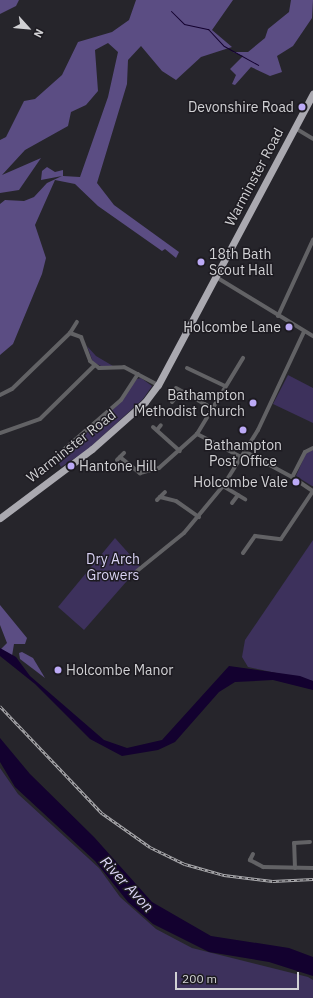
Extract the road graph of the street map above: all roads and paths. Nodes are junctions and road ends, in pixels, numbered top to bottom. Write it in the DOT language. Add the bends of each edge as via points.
graph roads {
  1 [pos="313,94"];
  2 [pos="295,128"];
  3 [pos="313,139"];
  4 [pos="313,240"];
  5 [pos="216,277"];
  6 [pos="278,316"];
  7 [pos="77,322"];
  8 [pos="304,332"];
  9 [pos="70,333"];
  10 [pos="313,336"];
  11 [pos="243,358"];
  12 [pos="94,365"];
  13 [pos="187,368"];
  14 [pos="138,374"];
  15 [pos="158,385"];
  16 [pos="226,386"];
  17 [pos="176,388"];
  18 [pos="0,390"];
  19 [pos="181,391"];
  20 [pos="1,395"];
  21 [pos="172,402"];
  22 [pos="212,408"];
  23 [pos="161,425"];
  24 [pos="153,427"];
  25 [pos="157,430"];
  26 [pos="0,433"];
  27 [pos="198,434"];
  28 [pos="313,448"];
  29 [pos="180,451"];
  30 [pos="244,451"];
  31 [pos="61,452"];
  32 [pos="124,453"];
  33 [pos="241,457"];
  34 [pos="292,477"];
  35 [pos="223,486"];
  36 [pos="313,491"];
  37 [pos="166,492"];
  38 [pos="238,495"];
  39 [pos="244,499"];
  40 [pos="232,503"];
  41 [pos="199,517"];
  42 [pos="0,518"];
  43 [pos="243,553"];
  44 [pos="137,572"];
  45 [pos="310,842"];
  46 [pos="252,854"];
  47 [pos="295,868"];
  48 [pos="313,868"];
  1 -- 2 [label="highway, Warminster Road"];
  2 -- 3 [label="street"];
  2 -- 5 [label="highway, Warminster Road"];
  4 -- 6 [label="street"];
  5 -- 6 [label="street"];
  5 -- 15 [label="highway, Warminster Road"];
  6 -- 8 [label="street"];
  7 -- 9 [label="street"];
  8 -- 10 [label="street"];
  8 -- 30 [label="street"];
  9 -- 12 [label="street" via="81,337"];
  9 -- 20 [label="street"];
  11 -- 16 [label="street" via="238,362"];
  12 -- 14 [label="street" via="102,369 124,367"];
  12 -- 26 [label="street" via="40,419"];
  13 -- 16 [label="street"];
  14 -- 15 [label="street"];
  14 -- 31 [label="street" via="103,417"];
  15 -- 42 [label="highway, Warminster Road" via="145,402 92,449"];
  16 -- 22 [label="street"];
  17 -- 19 [label="street"];
  18 -- 20 [label="street"];
  19 -- 21 [label="street"];
  19 -- 22 [label="street"];
  22 -- 27 [label="street"];
  23 -- 25 [label="street"];
  24 -- 25 [label="street"];
  25 -- 29 [label="street"];
  27 -- 29 [label="street"];
  27 -- 33 [label="street"];
  28 -- 34 [label="street" via="305,452"];
  29 -- 32 [label="street" via="159,468 140,473 118,459"];
  30 -- 33 [label="street"];
  30 -- 34 [label="street"];
  33 -- 35 [label="street"];
  34 -- 36 [label="street"];
  35 -- 38 [label="street"];
  35 -- 41 [label="street"];
  36 -- 43 [label="street" via="281,539 255,536"];
  37 -- 41 [label="street" via="158,499 176,501"];
  38 -- 39 [label="street"];
  38 -- 40 [label="street"];
  41 -- 44 [label="street"];
  45 -- 47 [label="street" via="294,843"];
  46 -- 47 [label="street" via="250,860 258,866"];
  47 -- 48 [label="street"];
}
